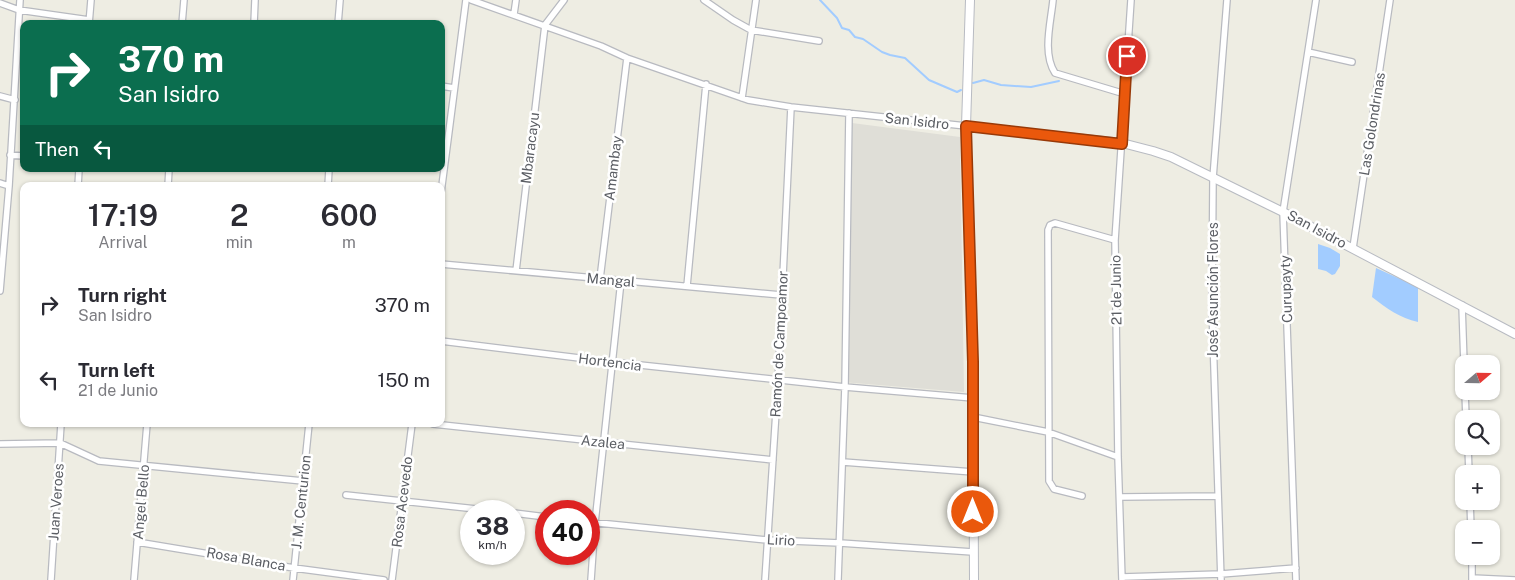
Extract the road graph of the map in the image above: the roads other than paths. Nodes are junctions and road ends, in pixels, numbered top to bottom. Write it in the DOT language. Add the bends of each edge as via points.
graph roads {
  1 [pos="20,0"];
  2 [pos="91,0"];
  3 [pos="184,0"];
  4 [pos="255,0"];
  5 [pos="340,0"];
  6 [pos="466,0"];
  7 [pos="471,0"];
  8 [pos="516,0"];
  9 [pos="564,0"];
  10 [pos="704,0"];
  11 [pos="756,0"];
  12 [pos="970,0"];
  13 [pos="1053,0"];
  14 [pos="1131,0"];
  15 [pos="1227,0"];
  16 [pos="1316,0"];
  17 [pos="1390,0"];
  18 [pos="0,3"];
  19 [pos="19,10"];
  20 [pos="514,14"];
  21 [pos="77,20"];
  22 [pos="89,20"];
  23 [pos="182,20"];
  24 [pos="254,20"];
  25 [pos="338,20"];
  26 [pos="545,25"];
  27 [pos="751,30"];
  28 [pos="818,40"];
  29 [pos="1308,52"];
  30 [pos="627,58"];
  31 [pos="1352,62"];
  32 [pos="706,84"];
  33 [pos="445,87"];
  34 [pos="454,88"];
  35 [pos="1125,94"];
  36 [pos="0,96"];
  37 [pos="742,98"];
  38 [pos="15,100"];
  39 [pos="791,107"];
  40 [pos="849,113"];
  41 [pos="966,126"];
  42 [pos="1122,144"];
  43 [pos="445,153"];
  44 [pos="10,155"];
  45 [pos="20,156"];
  46 [pos="1213,178"];
  47 [pos="0,183"];
  48 [pos="9,186"];
  49 [pos="1283,212"];
  50 [pos="1115,240"];
  51 [pos="1353,248"];
  52 [pos="445,264"];
  53 [pos="1,266"];
  54 [pos="516,271"];
  55 [pos="600,279"];
  56 [pos="622,281"];
  57 [pos="687,286"];
  58 [pos="0,291"];
  59 [pos="781,295"];
  60 [pos="1462,305"];
  61 [pos="1515,334"];
  62 [pos="445,341"];
  63 [pos="1464,355"];
  64 [pos="612,362"];
  65 [pos="778,381"];
  66 [pos="845,387"];
  67 [pos="973,398"];
  68 [pos="973,417"];
  69 [pos="445,425"];
  70 [pos="61,427"];
  71 [pos="147,427"];
  72 [pos="309,427"];
  73 [pos="412,427"];
  74 [pos="1048,432"];
  75 [pos="604,442"];
  76 [pos="60,443"];
  77 [pos="0,444"];
  78 [pos="1118,457"];
  79 [pos="772,460"];
  80 [pos="843,462"];
  81 [pos="144,466"];
  82 [pos="973,472"];
  83 [pos="303,482"];
  84 [pos="346,495"];
  85 [pos="1082,496"];
  86 [pos="1217,496"];
  87 [pos="1120,497"];
  88 [pos="595,500"];
  89 [pos="403,501"];
  90 [pos="460,507"];
  91 [pos="600,523"];
  92 [pos="767,540"];
  93 [pos="137,542"];
  94 [pos="840,543"];
  95 [pos="973,552"];
  96 [pos="591,565"];
  97 [pos="1472,565"];
  98 [pos="294,568"];
  99 [pos="1296,568"];
  100 [pos="1221,577"];
  101 [pos="1122,579"];
  102 [pos="1472,579"];
  103 [pos="51,580"];
  104 [pos="134,580"];
  105 [pos="293,580"];
  106 [pos="384,580"];
  107 [pos="392,580"];
  108 [pos="591,580"];
  109 [pos="766,580"];
  110 [pos="838,580"];
  111 [pos="974,580"];
  112 [pos="1296,580"];
  113 [pos="1515,580"];
  1 -- 19 [label="street"];
  2 -- 22 [label="street"];
  3 -- 23 [label="street"];
  4 -- 24 [label="street"];
  5 -- 25 [label="street"];
  6 -- 34 [label="street"];
  7 -- 20 [label="street, San Isidro"];
  8 -- 20 [label="street"];
  9 -- 26 [label="street"];
  10 -- 27 [label="street"];
  11 -- 27 [label="street"];
  12 -- 41 [label="street"];
  13 -- 35 [label="street" via="1049,51 1055,73"];
  14 -- 35 [label="street, 21 de Junio"];
  15 -- 46 [label="street, José Asunción Flores"];
  16 -- 29 [label="street, Curupayty"];
  17 -- 51 [label="street, Las Golondrinas"];
  18 -- 19 [label="street"];
  19 -- 21 [label="street"];
  19 -- 38 [label="street"];
  20 -- 26 [label="street, San Isidro"];
  26 -- 30 [label="street, San Isidro"];
  26 -- 54 [label="street, Mbaracayu"];
  27 -- 28 [label="street"];
  27 -- 37 [label="street"];
  29 -- 31 [label="street"];
  29 -- 49 [label="street, Curupayty"];
  30 -- 32 [label="street, San Isidro"];
  30 -- 55 [label="street, Amambay"];
  32 -- 37 [label="street, San Isidro"];
  32 -- 57 [label="street"];
  33 -- 34 [label="street"];
  34 -- 43 [label="street"];
  35 -- 42 [label="street, 21 de Junio"];
  36 -- 38 [label="street"];
  37 -- 39 [label="street, San Isidro"];
  38 -- 44 [label="street"];
  39 -- 40 [label="street, San Isidro"];
  39 -- 59 [label="street, Ramón de Campoamor"];
  40 -- 41 [label="street, San Isidro"];
  40 -- 66 [label="street"];
  41 -- 42 [label="street, San Isidro"];
  41 -- 67 [label="street"];
  42 -- 46 [label="street, San Isidro" via="1153,150"];
  42 -- 50 [label="street, 21 de Junio"];
  44 -- 45 [label="street"];
  44 -- 48 [label="street"];
  46 -- 49 [label="street, San Isidro"];
  46 -- 86 [label="street, José Asunción Flores" via="1212,307"];
  47 -- 48 [label="street"];
  48 -- 53 [label="street"];
  49 -- 51 [label="street, San Isidro"];
  49 -- 99 [label="street, Curupayty"];
  50 -- 74 [label="street" via="1055,223 1048,230"];
  50 -- 78 [label="street, 21 de Junio"];
  51 -- 60 [label="street, San Isidro"];
  52 -- 54 [label="street, Mangal"];
  53 -- 58 [label="street"];
  54 -- 55 [label="street, Mangal"];
  55 -- 56 [label="street, Mangal"];
  56 -- 57 [label="street, Mangal"];
  56 -- 64 [label="street"];
  57 -- 59 [label="street, Mangal"];
  59 -- 65 [label="street, Ramón de Campoamor"];
  60 -- 61 [label="street, San Isidro"];
  60 -- 63 [label="street"];
  62 -- 64 [label="street, Hortencia"];
  64 -- 65 [label="street, Hortencia"];
  64 -- 75 [label="street"];
  65 -- 66 [label="street, Hortencia"];
  65 -- 79 [label="street, Ramón de Campoamor"];
  66 -- 67 [label="street, Hortencia"];
  66 -- 80 [label="street"];
  67 -- 68 [label="street"];
  68 -- 74 [label="street"];
  68 -- 82 [label="street"];
  69 -- 75 [label="street, Azalea"];
  70 -- 76 [label="street, Juan Veroes"];
  71 -- 81 [label="street, Angel Bello"];
  72 -- 83 [label="street, J. M. Centurion"];
  73 -- 89 [label="street, Rosa Acevedo"];
  74 -- 78 [label="street"];
  74 -- 85 [label="street" via="1051,486"];
  75 -- 79 [label="street, Azalea"];
  75 -- 88 [label="street"];
  76 -- 77 [label="street"];
  76 -- 81 [label="street" via="99,461"];
  76 -- 103 [label="street, Juan Veroes"];
  78 -- 87 [label="street, 21 de Junio"];
  79 -- 92 [label="street, Ramón de Campoamor"];
  80 -- 82 [label="street"];
  80 -- 94 [label="street"];
  81 -- 83 [label="street"];
  81 -- 93 [label="street, Angel Bello"];
  82 -- 95 [label="street"];
  83 -- 98 [label="street, J. M. Centurion"];
  84 -- 89 [label="street"];
  86 -- 87 [label="street"];
  86 -- 100 [label="street, José Asunción Flores"];
  87 -- 101 [label="street, 21 de Junio"];
  89 -- 90 [label="street"];
  89 -- 107 [label="street, Rosa Acevedo"];
  91 -- 92 [label="street, Lirio"];
  92 -- 94 [label="street, Lirio"];
  92 -- 109 [label="street, Ramón de Campoamor"];
  93 -- 98 [label="street, Rosa Blanca"];
  93 -- 104 [label="street, Angel Bello"];
  94 -- 95 [label="street, Lirio"];
  94 -- 110 [label="street"];
  95 -- 111 [label="street"];
  96 -- 108 [label="street"];
  97 -- 102 [label="street"];
  98 -- 105 [label="street, J. M. Centurion"];
  98 -- 106 [label="street, Rosa Blanca"];
  99 -- 100 [label="street"];
  99 -- 112 [label="street, Curupayty"];
  100 -- 101 [label="street"];
  102 -- 113 [label="street"];
}
